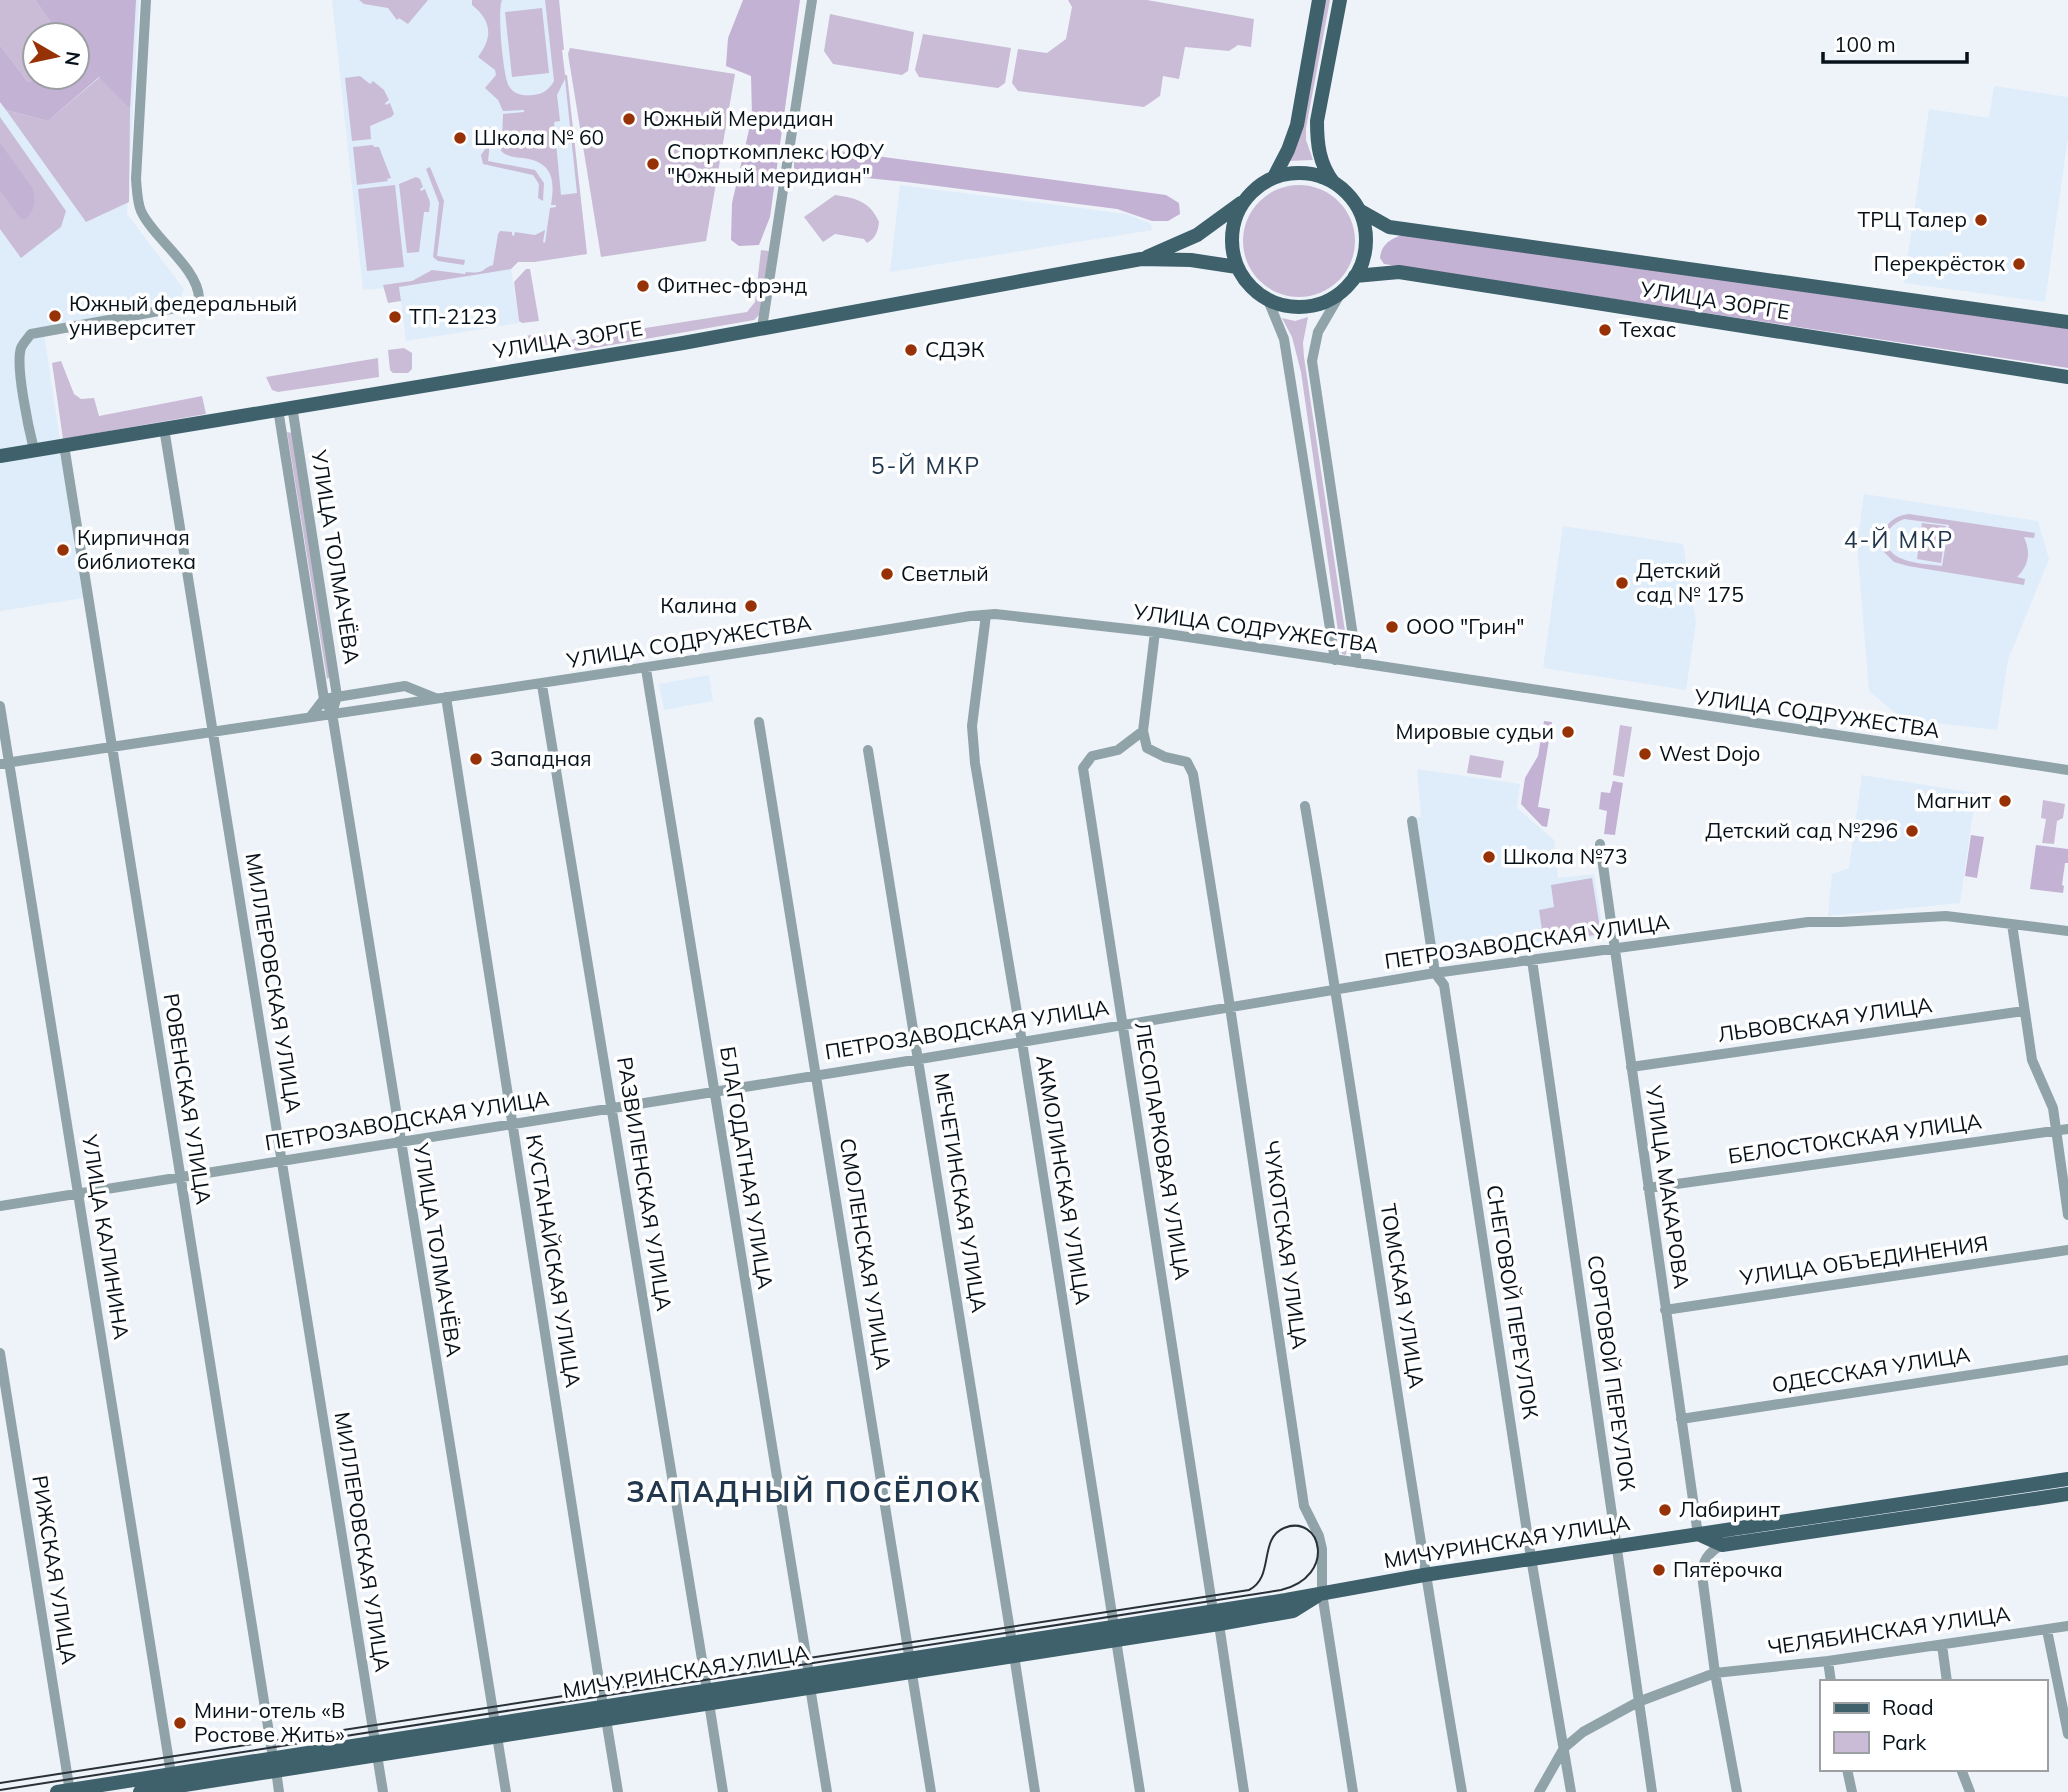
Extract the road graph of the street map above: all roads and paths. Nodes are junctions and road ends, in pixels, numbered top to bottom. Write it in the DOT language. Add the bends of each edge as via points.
graph roads {
  1 [pos="146,0"];
  2 [pos="812,0"];
  3 [pos="1318,0"];
  4 [pos="1340,0"];
  5 [pos="1274,177"];
  6 [pos="1334,182"];
  7 [pos="1244,200"];
  8 [pos="1359,210"];
  9 [pos="1141,259"];
  10 [pos="1237,267"];
  11 [pos="1355,276"];
  12 [pos="1342,291"];
  13 [pos="1268,300"];
  14 [pos="2068,321"];
  15 [pos="762,328"];
  16 [pos="2068,377"];
  17 [pos="285,407"];
  18 [pos="164,428"];
  19 [pos="64,445"];
  20 [pos="34,450"];
  21 [pos="0,456"];
  22 [pos="986,615"];
  23 [pos="1155,632"];
  24 [pos="1335,660"];
  25 [pos="1357,663"];
  26 [pos="646,669"];
  27 [pos="542,685"];
  28 [pos="337,696"];
  29 [pos="442,698"];
  30 [pos="324,699"];
  31 [pos="0,706"];
  32 [pos="332,713"];
  33 [pos="311,716"];
  34 [pos="759,722"];
  35 [pos="213,731"];
  36 [pos="1143,731"];
  37 [pos="113,745"];
  38 [pos="868,750"];
  39 [pos="4,763"];
  40 [pos="2068,770"];
  41 [pos="1305,806"];
  42 [pos="1412,821"];
  43 [pos="1600,844"];
  44 [pos="2012,924"];
  45 [pos="2068,931"];
  46 [pos="1615,948"];
  47 [pos="1532,960"];
  48 [pos="1435,973"];
  49 [pos="1336,989"];
  50 [pos="1230,1007"];
  51 [pos="2024,1011"];
  52 [pos="1123,1024"];
  53 [pos="1022,1042"];
  54 [pos="919,1059"];
  55 [pos="1630,1067"];
  56 [pos="817,1075"];
  57 [pos="714,1091"];
  58 [pos="612,1107"];
  59 [pos="513,1124"];
  60 [pos="2063,1130"];
  61 [pos="400,1141"];
  62 [pos="281,1160"];
  63 [pos="179,1178"];
  64 [pos="1648,1188"];
  65 [pos="79,1193"];
  66 [pos="0,1206"];
  67 [pos="2068,1215"];
  68 [pos="2068,1250"];
  69 [pos="1665,1310"];
  70 [pos="0,1353"];
  71 [pos="2068,1360"];
  72 [pos="1681,1419"];
  73 [pos="2068,1479"];
  74 [pos="2068,1494"];
  75 [pos="1699,1535"];
  76 [pos="1722,1545"];
  77 [pos="1616,1546"];
  78 [pos="1531,1558"];
  79 [pos="1424,1575"];
  80 [pos="1322,1592"];
  81 [pos="1216,1617"];
  82 [pos="2068,1626"];
  83 [pos="2047,1630"];
  84 [pos="1115,1633"];
  85 [pos="1942,1645"];
  86 [pos="1013,1649"];
  87 [pos="1828,1661"];
  88 [pos="911,1665"];
  89 [pos="1715,1673"];
  90 [pos="809,1680"];
  91 [pos="1832,1680"];
  92 [pos="1947,1680"];
  93 [pos="708,1697"];
  94 [pos="1638,1702"];
  95 [pos="605,1713"];
  96 [pos="495,1730"];
  97 [pos="2068,1734"];
  98 [pos="1564,1748"];
  99 [pos="376,1749"];
  100 [pos="274,1764"];
  101 [pos="1847,1771"];
  102 [pos="1962,1771"];
  103 [pos="173,1784"];
  104 [pos="65,1791"];
  105 [pos="140,1792"];
  106 [pos="279,1792"];
  107 [pos="383,1792"];
  108 [pos="506,1792"];
  109 [pos="618,1792"];
  110 [pos="723,1792"];
  111 [pos="827,1792"];
  112 [pos="931,1792"];
  113 [pos="1035,1792"];
  114 [pos="1140,1792"];
  115 [pos="1244,1792"];
  116 [pos="1353,1792"];
  117 [pos="1462,1792"];
  118 [pos="1539,1792"];
  119 [pos="1571,1792"];
  120 [pos="1652,1792"];
  121 [pos="1737,1792"];
  122 [pos="1852,1792"];
  123 [pos="1970,1792"];
  1 -- 20 [label="street" via="137,195 141,212 195,282 199,298 187,306 31,334 21,348 20,359"];
  2 -- 15 [label="street"];
  3 -- 5 [label="main road" via="1297,125"];
  4 -- 6 [label="main road" via="1317,121 1318,148"];
  5 -- 6 [label="main road" via="1294,172"];
  5 -- 7 [label="main road"];
  6 -- 8 [label="main road"];
  7 -- 9 [label="main road, УЛИЦА ЗОРГЕ" via="1197,236"];
  7 -- 10 [label="main road" via="1234,221 1231,244"];
  8 -- 11 [label="main road" via="1366,244"];
  8 -- 14 [label="main road, УЛИЦА ЗОРГЕ" via="1389,227"];
  9 -- 10 [label="main road, УЛИЦА ЗОРГЕ"];
  9 -- 15 [label="main road, УЛИЦА ЗОРГЕ"];
  10 -- 13 [label="main road"];
  11 -- 12 [label="main road"];
  11 -- 16 [label="main road, УЛИЦА ЗОРГЕ" via="1399,272"];
  12 -- 13 [label="main road" via="1306,307"];
  12 -- 25 [label="street" via="1318,332 1312,361"];
  13 -- 24 [label="street" via="1284,339"];
  15 -- 17 [label="main road, УЛИЦА ЗОРГЕ"];
  17 -- 18 [label="main road, УЛИЦА ЗОРГЕ"];
  17 -- 28 [label="street, УЛИЦА ТОЛМАЧЁВА"];
  17 -- 30 [label="street, УЛИЦА ТОЛМАЧЁВА"];
  18 -- 19 [label="main road, УЛИЦА ЗОРГЕ"];
  18 -- 35 [label="street, МИЛЛЕРОВСКАЯ УЛИЦА"];
  19 -- 20 [label="main road, УЛИЦА ЗОРГЕ"];
  19 -- 37 [label="street, РОВЕНСКАЯ УЛИЦА"];
  20 -- 21 [label="main road, УЛИЦА ЗОРГЕ"];
  22 -- 23 [label="street, УЛИЦА СОДРУЖЕСТВА"];
  22 -- 26 [label="street, УЛИЦА СОДРУЖЕСТВА"];
  22 -- 53 [label="street, АКМОЛИНСКАЯ УЛИЦА" via="972,726 975,763"];
  23 -- 24 [label="street, УЛИЦА СОДРУЖЕСТВА"];
  23 -- 36 [label="street"];
  24 -- 25 [label="street, УЛИЦА СОДРУЖЕСТВА"];
  25 -- 40 [label="street, УЛИЦА СОДРУЖЕСТВА"];
  26 -- 27 [label="street, УЛИЦА СОДРУЖЕСТВА"];
  26 -- 57 [label="street, БЛАГОДАТНАЯ УЛИЦА"];
  27 -- 29 [label="street, УЛИЦА СОДРУЖЕСТВА"];
  27 -- 58 [label="street, РАЗВИЛЕНСКАЯ УЛИЦА"];
  28 -- 29 [label="street, УЛИЦА СОДРУЖЕСТВА" via="405,686"];
  28 -- 30 [label="street, УЛИЦА СОДРУЖЕСТВА"];
  28 -- 32 [label="street, УЛИЦА ТОЛМАЧЁВА"];
  29 -- 32 [label="street, УЛИЦА СОДРУЖЕСТВА"];
  29 -- 59 [label="street, КУСТАНАЙСКАЯ УЛИЦА"];
  30 -- 32 [label="street, УЛИЦА ТОЛМАЧЁВА"];
  30 -- 33 [label="street"];
  31 -- 39 [label="street, УЛИЦА КАЛИНИНА"];
  32 -- 33 [label="street, УЛИЦА СОДРУЖЕСТВА"];
  32 -- 61 [label="street, УЛИЦА ТОЛМАЧЁВА"];
  33 -- 35 [label="street, УЛИЦА СОДРУЖЕСТВА"];
  34 -- 56 [label="street, СМОЛЕНСКАЯ УЛИЦА"];
  35 -- 37 [label="street, УЛИЦА СОДРУЖЕСТВА"];
  35 -- 62 [label="street, МИЛЛЕРОВСКАЯ УЛИЦА"];
  36 -- 50 [label="street, ЧУКОТСКАЯ УЛИЦА" via="1147,748 1187,762 1193,774"];
  36 -- 52 [label="street, ЛЕСОПАРКОВАЯ УЛИЦА" via="1118,750 1092,756 1083,768"];
  37 -- 39 [label="street, УЛИЦА СОДРУЖЕСТВА"];
  37 -- 63 [label="street, РОВЕНСКАЯ УЛИЦА"];
  38 -- 54 [label="street, МЕЧЕТИНСКАЯ УЛИЦА"];
  39 -- 65 [label="street, УЛИЦА КАЛИНИНА"];
  41 -- 49 [label="street, ТОМСКАЯ УЛИЦА"];
  42 -- 48 [label="street, СНЕГОВОЙ ПЕРЕУЛОК"];
  43 -- 46 [label="street, УЛИЦА МАКАРОВА"];
  44 -- 45 [label="street, ПЕТРОЗАВОДСКАЯ УЛИЦА"];
  44 -- 46 [label="street, ПЕТРОЗАВОДСКАЯ УЛИЦА" via="1946,916 1808,922"];
  44 -- 51 [label="street"];
  46 -- 47 [label="street, ПЕТРОЗАВОДСКАЯ УЛИЦА"];
  46 -- 55 [label="street, УЛИЦА МАКАРОВА"];
  47 -- 48 [label="street, ПЕТРОЗАВОДСКАЯ УЛИЦА"];
  47 -- 77 [label="street, СОРТОВОЙ ПЕРЕУЛОК"];
  48 -- 49 [label="street, ПЕТРОЗАВОДСКАЯ УЛИЦА"];
  48 -- 78 [label="street, СНЕГОВОЙ ПЕРЕУЛОК" via="1444,985"];
  49 -- 50 [label="street, ПЕТРОЗАВОДСКАЯ УЛИЦА"];
  49 -- 79 [label="street, ТОМСКАЯ УЛИЦА"];
  50 -- 52 [label="street, ПЕТРОЗАВОДСКАЯ УЛИЦА"];
  50 -- 80 [label="street, ЧУКОТСКАЯ УЛИЦА" via="1304,1506 1322,1549"];
  51 -- 55 [label="street, ЛЬВОВСКАЯ УЛИЦА"];
  51 -- 60 [label="street" via="2032,1060"];
  52 -- 53 [label="street, ПЕТРОЗАВОДСКАЯ УЛИЦА"];
  52 -- 81 [label="street, ЛЕСОПАРКОВАЯ УЛИЦА"];
  53 -- 54 [label="street, ПЕТРОЗАВОДСКАЯ УЛИЦА"];
  53 -- 84 [label="street, АКМОЛИНСКАЯ УЛИЦА"];
  54 -- 56 [label="street, ПЕТРОЗАВОДСКАЯ УЛИЦА"];
  54 -- 86 [label="street, МЕЧЕТИНСКАЯ УЛИЦА"];
  55 -- 64 [label="street, УЛИЦА МАКАРОВА"];
  56 -- 57 [label="street, ПЕТРОЗАВОДСКАЯ УЛИЦА"];
  56 -- 88 [label="street, СМОЛЕНСКАЯ УЛИЦА"];
  57 -- 58 [label="street, ПЕТРОЗАВОДСКАЯ УЛИЦА"];
  57 -- 90 [label="street, БЛАГОДАТНАЯ УЛИЦА"];
  58 -- 59 [label="street, ПЕТРОЗАВОДСКАЯ УЛИЦА"];
  58 -- 93 [label="street, РАЗВИЛЕНСКАЯ УЛИЦА"];
  59 -- 61 [label="street, ПЕТРОЗАВОДСКАЯ УЛИЦА"];
  59 -- 95 [label="street, КУСТАНАЙСКАЯ УЛИЦА"];
  60 -- 64 [label="street, БЕЛОСТОКСКАЯ УЛИЦА"];
  60 -- 67 [label="street"];
  61 -- 62 [label="street, ПЕТРОЗАВОДСКАЯ УЛИЦА"];
  61 -- 96 [label="street, УЛИЦА ТОЛМАЧЁВА"];
  62 -- 63 [label="street, ПЕТРОЗАВОДСКАЯ УЛИЦА"];
  62 -- 99 [label="street, МИЛЛЕРОВСКАЯ УЛИЦА"];
  63 -- 65 [label="street, ПЕТРОЗАВОДСКАЯ УЛИЦА"];
  63 -- 100 [label="street, РОВЕНСКАЯ УЛИЦА"];
  64 -- 69 [label="street, УЛИЦА МАКАРОВА"];
  65 -- 66 [label="street, ПЕТРОЗАВОДСКАЯ УЛИЦА"];
  65 -- 103 [label="street, УЛИЦА КАЛИНИНА"];
  68 -- 69 [label="street, УЛИЦА ОБЪЕДИНЕНИЯ"];
  69 -- 72 [label="street, УЛИЦА МАКАРОВА"];
  70 -- 104 [label="street, РИЖСКАЯ УЛИЦА"];
  71 -- 72 [label="street, ОДЕССКАЯ УЛИЦА"];
  72 -- 75 [label="street, УЛИЦА МАКАРОВА"];
  73 -- 75 [label="main road, МИЧУРИНСКАЯ УЛИЦА"];
  74 -- 76 [label="main road"];
  75 -- 76 [label="main road"];
  75 -- 77 [label="main road, МИЧУРИНСКАЯ УЛИЦА"];
  76 -- 89 [label="street" via="1709,1555 1702,1570"];
  77 -- 78 [label="main road, МИЧУРИНСКАЯ УЛИЦА"];
  77 -- 94 [label="street, СОРТОВОЙ ПЕРЕУЛОК"];
  78 -- 79 [label="main road, МИЧУРИНСКАЯ УЛИЦА"];
  78 -- 98 [label="street, СНЕГОВОЙ ПЕРЕУЛОК"];
  79 -- 80 [label="main road, МИЧУРИНСКАЯ УЛИЦА"];
  79 -- 117 [label="street, ТОМСКАЯ УЛИЦА"];
  80 -- 81 [label="main road, МИЧУРИНСКАЯ УЛИЦА" via="1293,1611"];
  80 -- 116 [label="street, ЧУКОТСКАЯ УЛИЦА"];
  81 -- 84 [label="main road, МИЧУРИНСКАЯ УЛИЦА"];
  81 -- 115 [label="street, ЛЕСОПАРКОВАЯ УЛИЦА"];
  82 -- 83 [label="street, ЧЕЛЯБИНСКАЯ УЛИЦА"];
  83 -- 85 [label="street, ЧЕЛЯБИНСКАЯ УЛИЦА"];
  83 -- 97 [label="street"];
  84 -- 86 [label="main road, МИЧУРИНСКАЯ УЛИЦА"];
  84 -- 114 [label="street, АКМОЛИНСКАЯ УЛИЦА"];
  85 -- 87 [label="street, ЧЕЛЯБИНСКАЯ УЛИЦА"];
  85 -- 92 [label="street"];
  86 -- 88 [label="main road, МИЧУРИНСКАЯ УЛИЦА"];
  86 -- 113 [label="street, МЕЧЕТИНСКАЯ УЛИЦА"];
  87 -- 89 [label="street, ЧЕЛЯБИНСКАЯ УЛИЦА"];
  87 -- 91 [label="street"];
  88 -- 90 [label="main road, МИЧУРИНСКАЯ УЛИЦА"];
  88 -- 112 [label="street, СМОЛЕНСКАЯ УЛИЦА"];
  89 -- 94 [label="street"];
  89 -- 121 [label="street"];
  90 -- 93 [label="main road, МИЧУРИНСКАЯ УЛИЦА"];
  90 -- 111 [label="street, БЛАГОДАТНАЯ УЛИЦА"];
  93 -- 95 [label="main road, МИЧУРИНСКАЯ УЛИЦА"];
  93 -- 110 [label="street, РАЗВИЛЕНСКАЯ УЛИЦА"];
  94 -- 98 [label="street" via="1599,1721"];
  94 -- 120 [label="street, СОРТОВОЙ ПЕРЕУЛОК"];
  95 -- 96 [label="main road, МИЧУРИНСКАЯ УЛИЦА"];
  95 -- 109 [label="street, КУСТАНАЙСКАЯ УЛИЦА"];
  96 -- 99 [label="main road, МИЧУРИНСКАЯ УЛИЦА"];
  96 -- 108 [label="street, УЛИЦА ТОЛМАЧЁВА"];
  98 -- 118 [label="street"];
  98 -- 119 [label="street, СНЕГОВОЙ ПЕРЕУЛОК"];
  99 -- 100 [label="main road, МИЧУРИНСКАЯ УЛИЦА"];
  99 -- 107 [label="street, МИЛЛЕРОВСКАЯ УЛИЦА"];
  100 -- 103 [label="main road, МИЧУРИНСКАЯ УЛИЦА"];
  100 -- 106 [label="street, РОВЕНСКАЯ УЛИЦА"];
  101 -- 122 [label="street"];
  102 -- 123 [label="street"];
  103 -- 104 [label="main road, МИЧУРИНСКАЯ УЛИЦА"];
  103 -- 105 [label="main road, МИЧУРИНСКАЯ УЛИЦА"];
}
